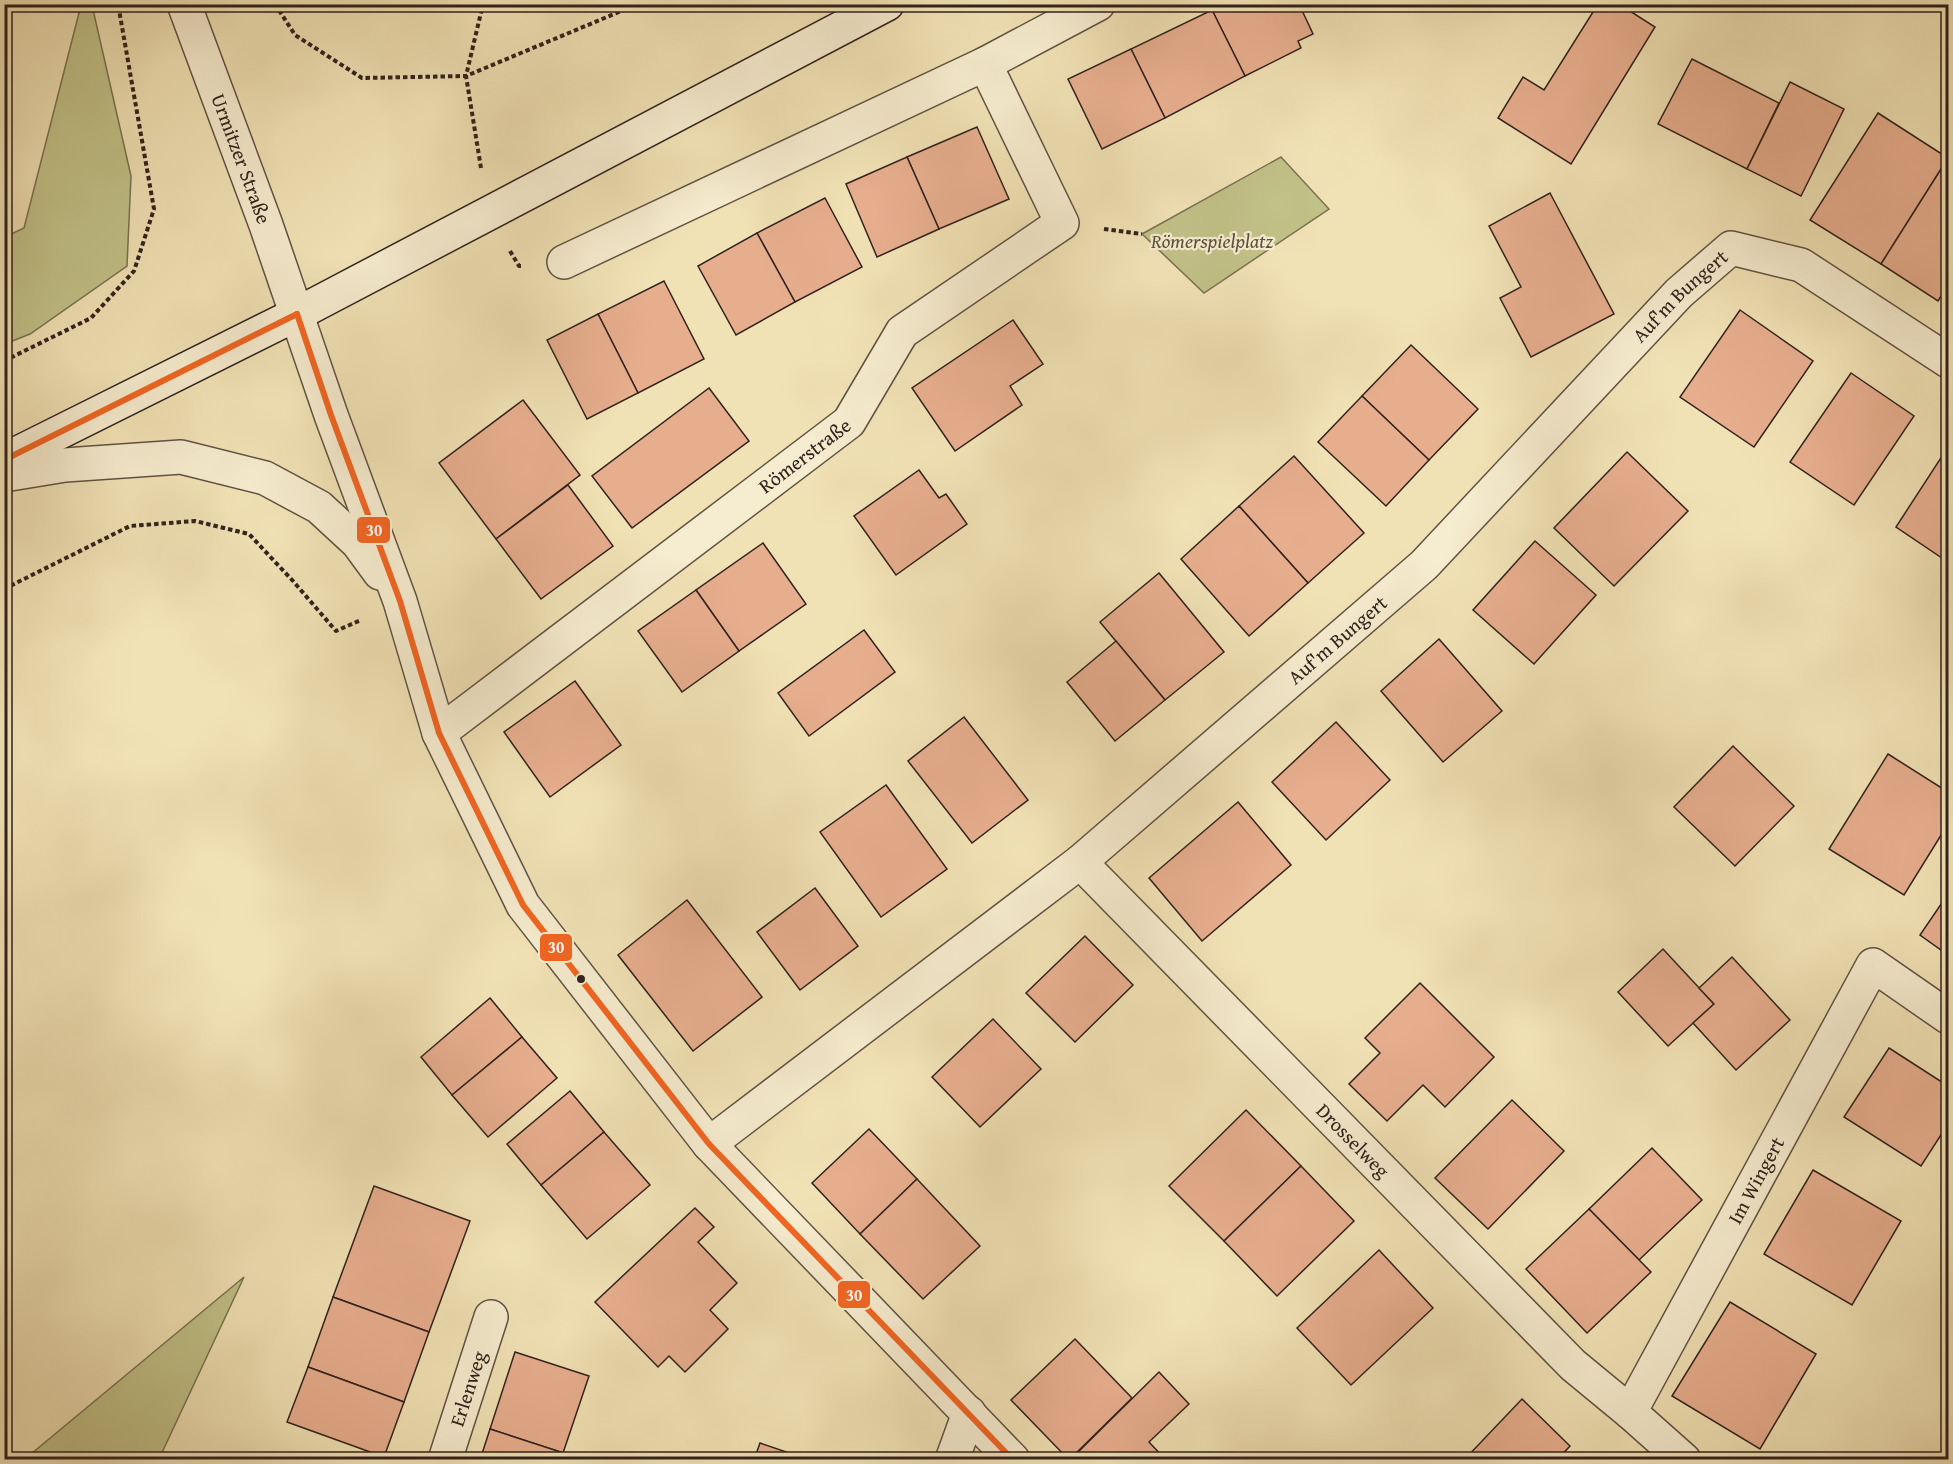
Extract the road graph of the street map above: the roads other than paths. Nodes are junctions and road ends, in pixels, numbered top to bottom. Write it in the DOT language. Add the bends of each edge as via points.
graph roads {
  1 [pos="184,4"];
  2 [pos="887,4"];
  3 [pos="1098,4"];
  4 [pos="985,64"];
  5 [pos="564,262"];
  6 [pos="297,314"];
  7 [pos="1948,361"];
  8 [pos="4,460"];
  9 [pos="4,475"];
  10 [pos="400,601"];
  11 [pos="439,733"];
  12 [pos="1080,862"];
  13 [pos="1948,1017"];
  14 [pos="709,1144"];
  15 [pos="491,1317"];
  16 [pos="969,1413"];
  17 [pos="1630,1413"];
  18 [pos="446,1460"];
  19 [pos="952,1460"];
  20 [pos="1013,1460"];
  21 [pos="1684,1460"];
  1 -- 6 [label="street, Urmitzer Straße"];
  2 -- 6 [label="street"];
  3 -- 4 [label="street"];
  4 -- 5 [label="street"];
  4 -- 11 [label="street, Römerstraße" via="1062,223 902,332 849,422"];
  6 -- 8 [label="street"];
  6 -- 10 [label="street, Urmitzer Straße"];
  7 -- 12 [label="street, Auf'm Bungert" via="1801,265 1731,248 1679,293 1424,565"];
  9 -- 10 [label="street" via="65,465 181,457 265,478 319,507 357,543"];
  10 -- 11 [label="street, Urmitzer Straße"];
  11 -- 14 [label="street, Urmitzer Straße" via="523,905"];
  12 -- 14 [label="street, Auf'm Bungert"];
  12 -- 17 [label="street, Drosselweg" via="1574,1365"];
  13 -- 17 [label="street, Im Wingert" via="1873,965"];
  14 -- 16 [label="street, Urmitzer Straße"];
  15 -- 18 [label="street, Erlenweg"];
  16 -- 19 [label="street"];
  16 -- 20 [label="street, Urmitzer Straße"];
  17 -- 21 [label="street"];
}
